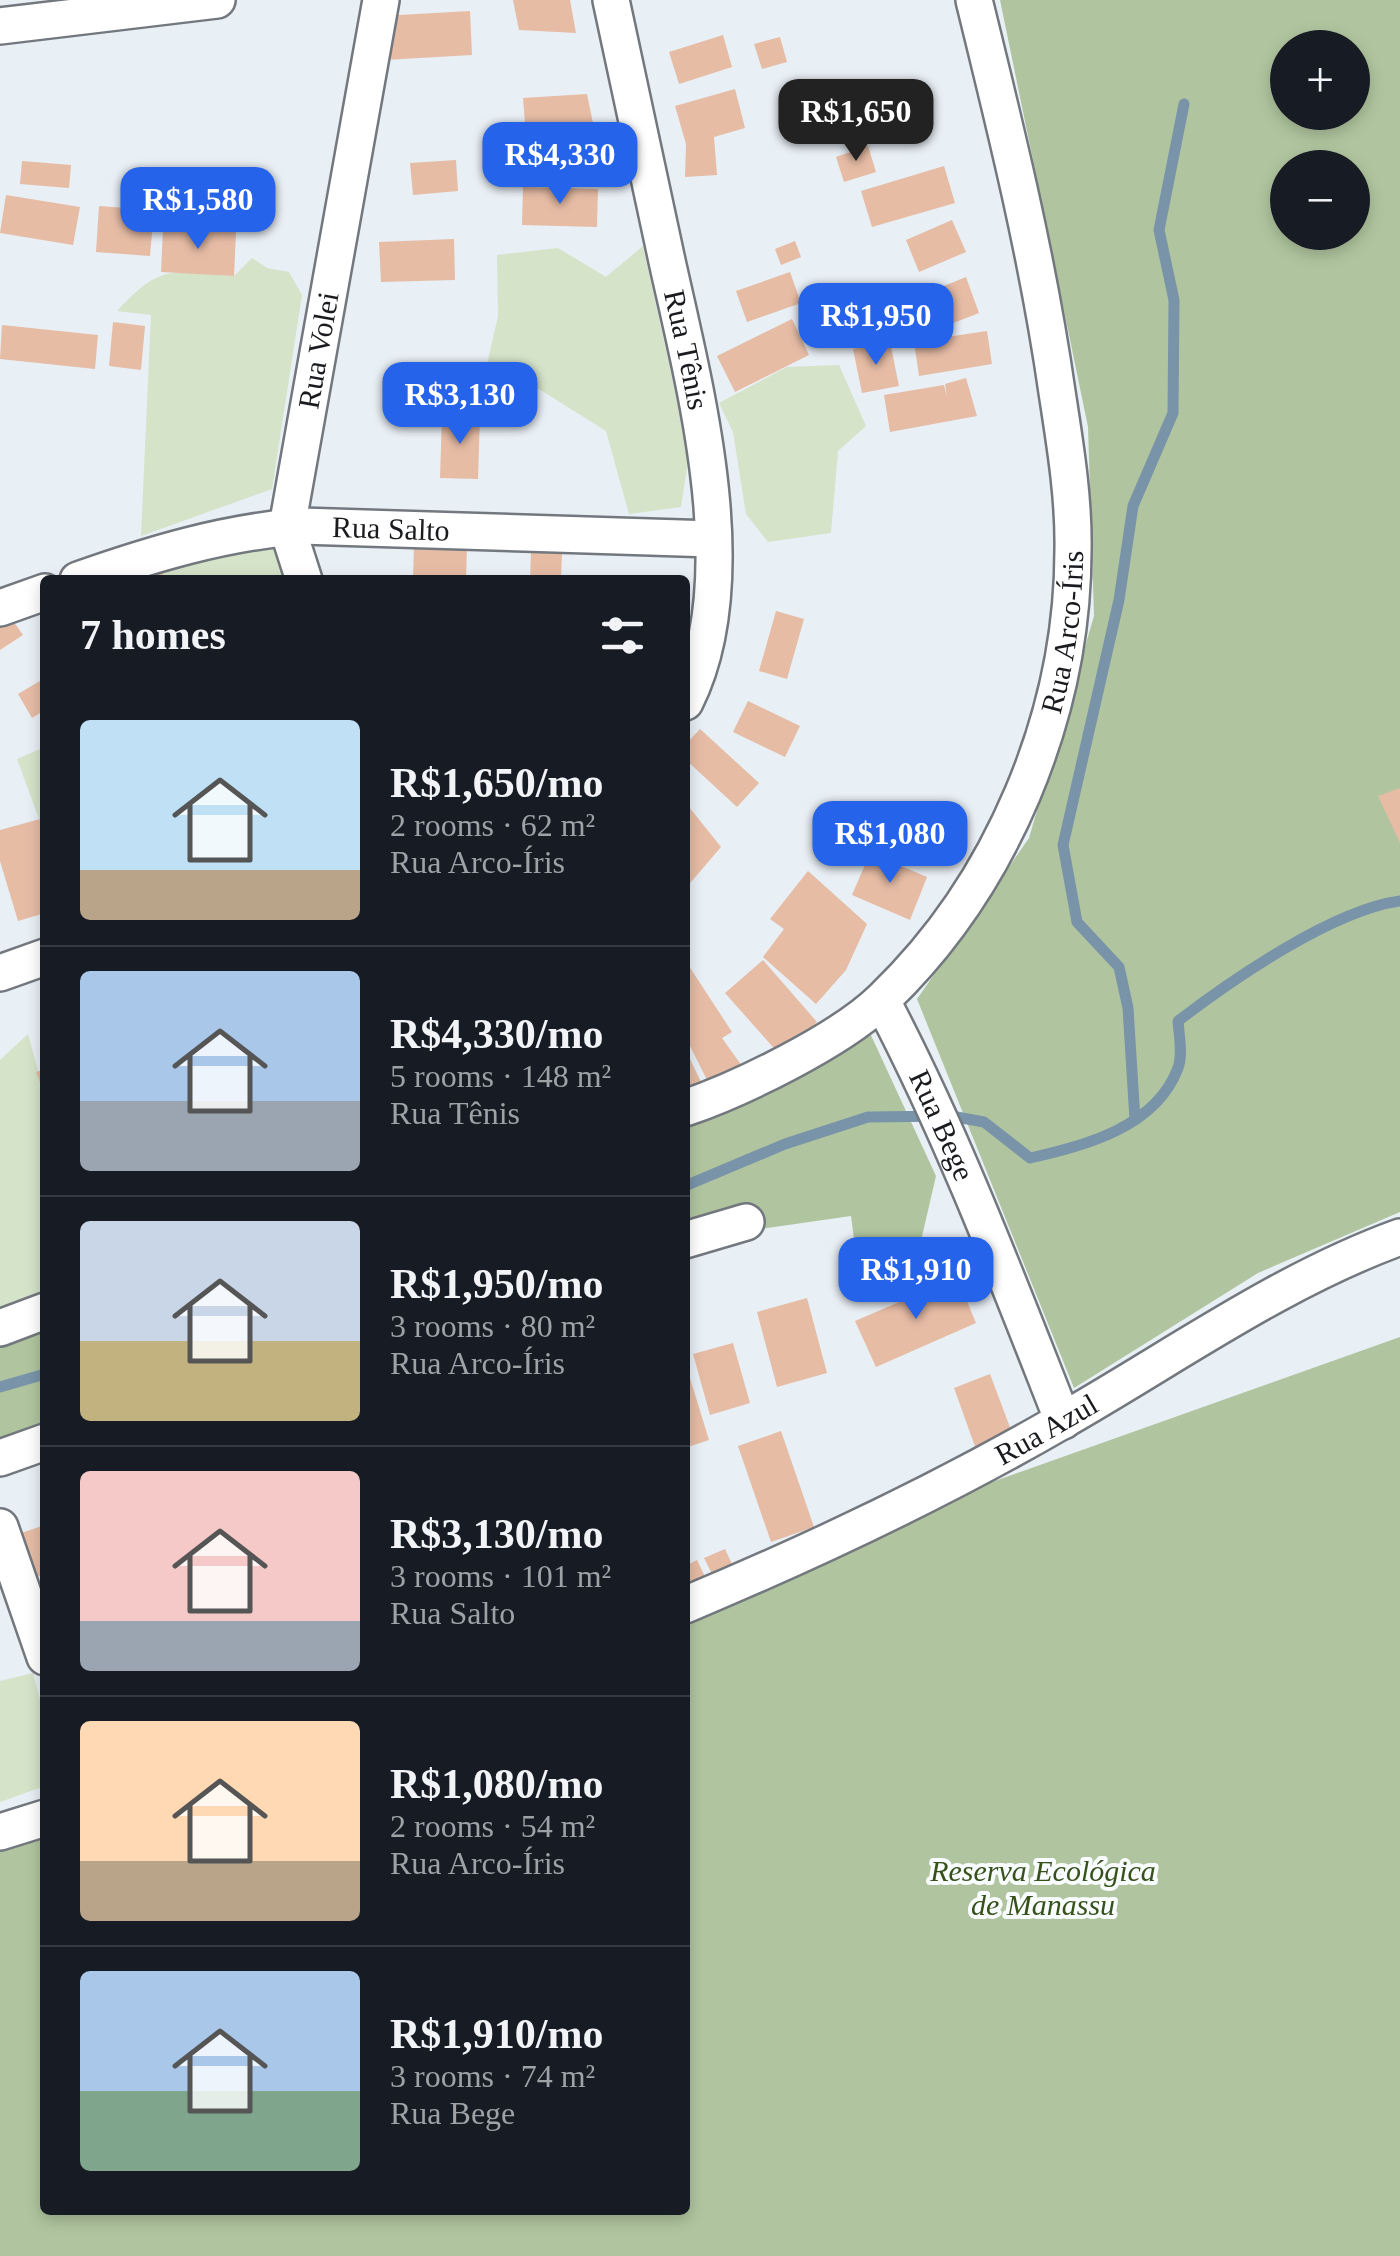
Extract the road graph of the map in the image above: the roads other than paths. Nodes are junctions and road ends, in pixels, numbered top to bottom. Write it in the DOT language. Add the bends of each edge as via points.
graph roads {
  1 [pos="217,0"];
  2 [pos="381,0"];
  3 [pos="610,0"];
  4 [pos="974,0"];
  5 [pos="0,26"];
  6 [pos="287,527"];
  7 [pos="713,539"];
  8 [pos="92,575"];
  9 [pos="302,575"];
  10 [pos="40,594"];
  11 [pos="0,608"];
  12 [pos="690,692"];
  13 [pos="40,959"];
  14 [pos="0,973"];
  15 [pos="882,1001"];
  16 [pos="690,1106"];
  17 [pos="746,1222"];
  18 [pos="1400,1237"];
  19 [pos="690,1239"];
  20 [pos="40,1313"];
  21 [pos="0,1328"];
  22 [pos="1062,1421"];
  23 [pos="40,1444"];
  24 [pos="0,1458"];
  25 [pos="0,1527"];
  26 [pos="690,1603"];
  27 [pos="40,1643"];
  28 [pos="40,1820"];
  29 [pos="0,1832"];
  1 -- 5 [label="street"];
  2 -- 6 [label="street, Rua Volei"];
  3 -- 7 [label="street, Rua Tênis" via="694,374"];
  4 -- 15 [label="street, Rua Arco-Íris" via="1040,278 1074,551 1051,705 998,849 962,906"];
  6 -- 7 [label="street, Rua Salto"];
  6 -- 8 [label="street, Rua Salto" via="236,532"];
  6 -- 9 [label="street, Rua Volei"];
  7 -- 12 [label="street, Rua Tênis" via="709,617"];
  10 -- 11 [label="street"];
  13 -- 14 [label="street"];
  15 -- 16 [label="street, Rua Arco-Íris" via="782,1067"];
  15 -- 22 [label="street, Rua Bege" via="928,1092"];
  17 -- 19 [label="street"];
  18 -- 22 [label="street, Rua Azul" via="1207,1334"];
  20 -- 21 [label="street"];
  22 -- 26 [label="street, Rua Azul" via="812,1552"];
  23 -- 24 [label="street"];
  25 -- 27 [label="street"];
  28 -- 29 [label="street"];
}
